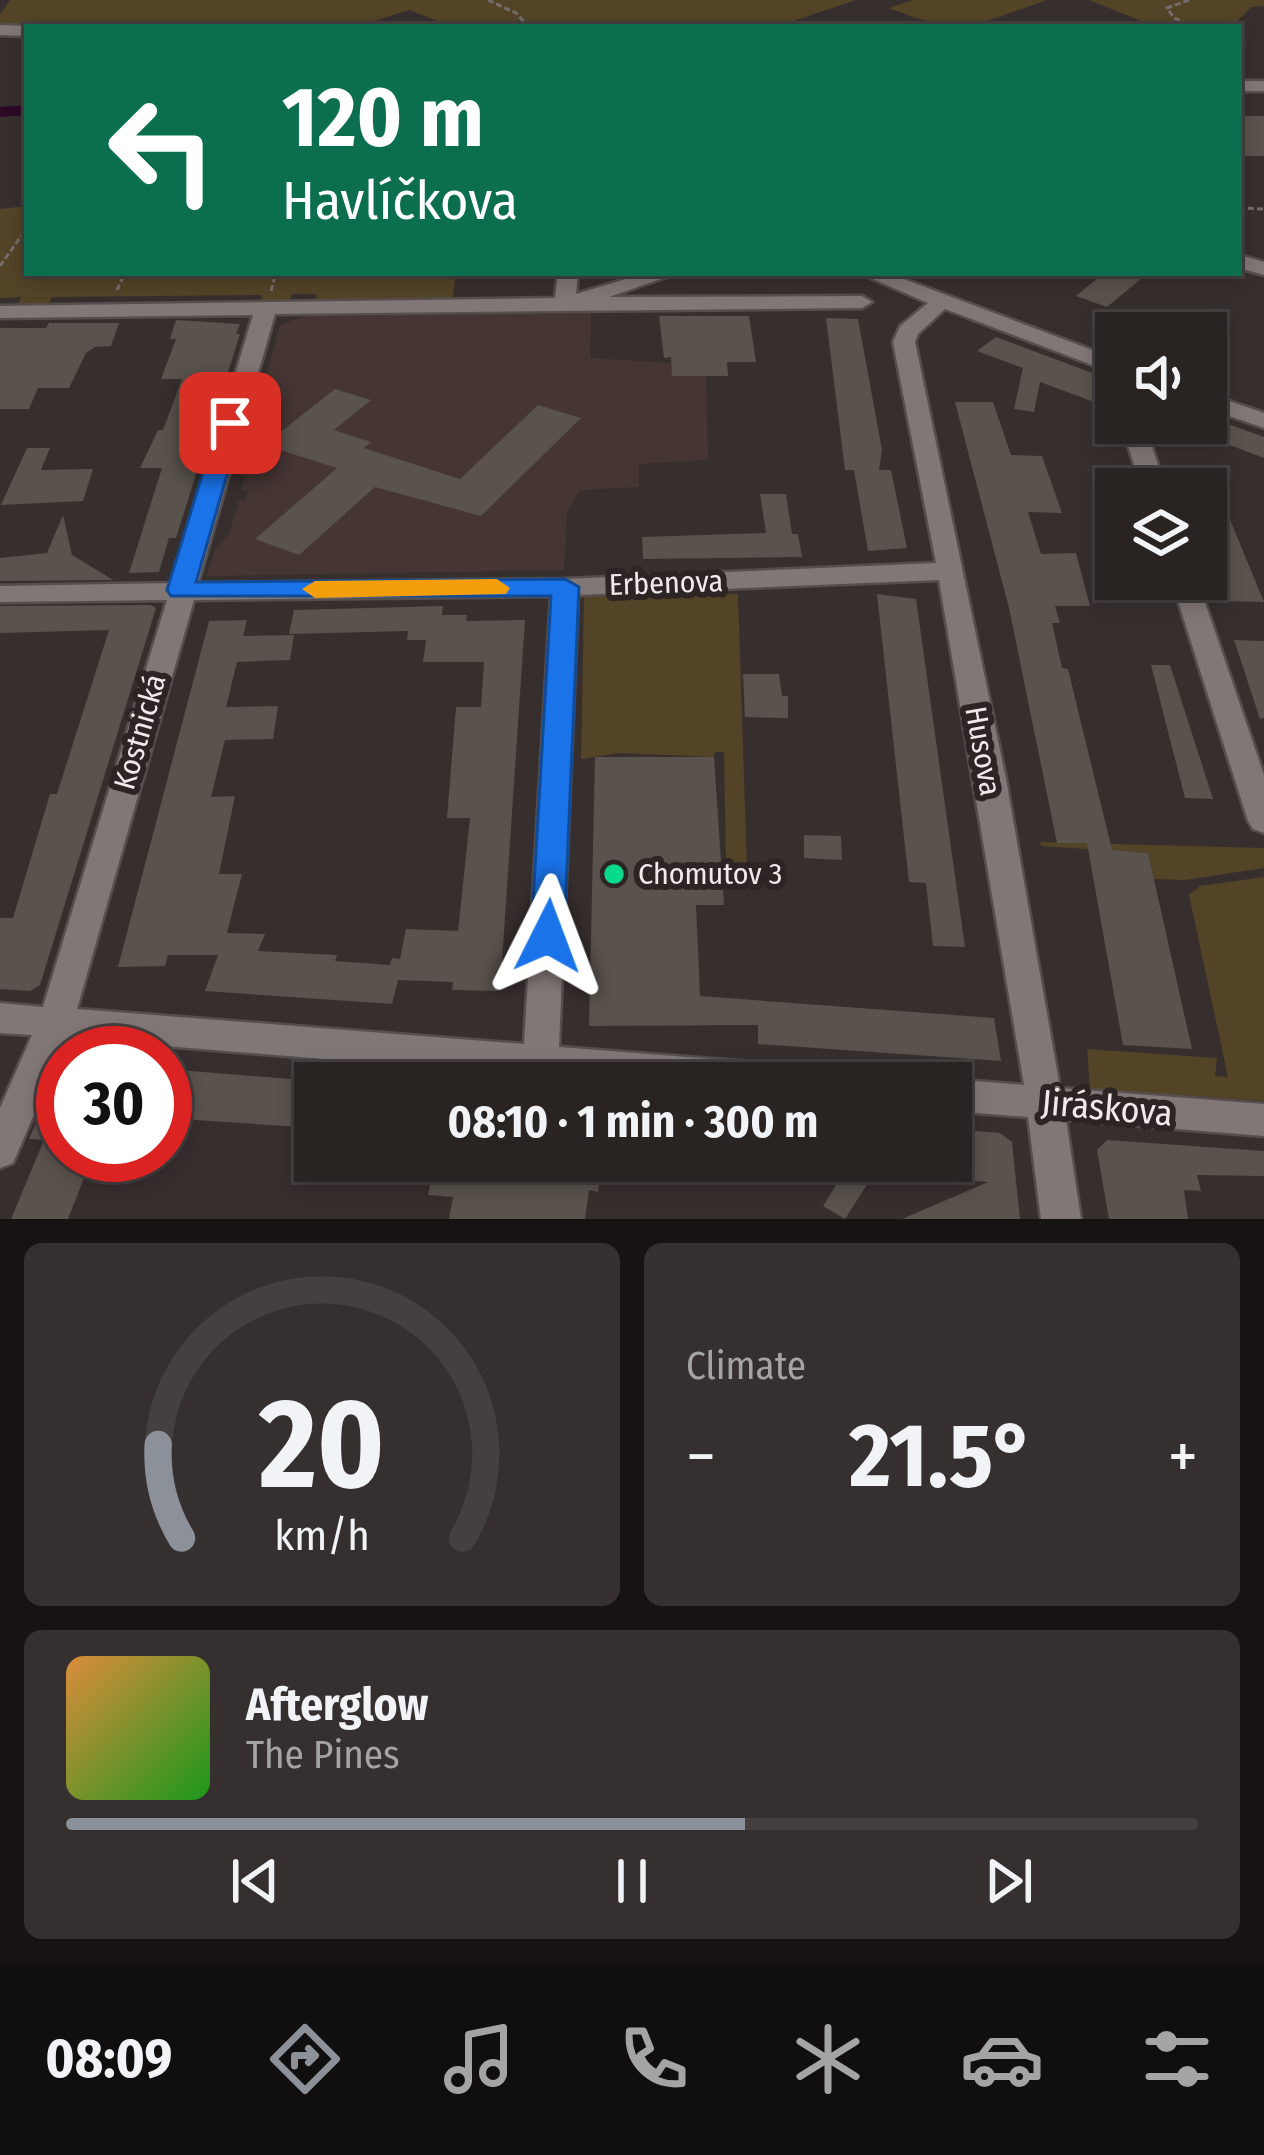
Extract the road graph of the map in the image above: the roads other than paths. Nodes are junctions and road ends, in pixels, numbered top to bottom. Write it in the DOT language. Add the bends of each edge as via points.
graph roads {
  1 [pos="568,276"];
  2 [pos="658,276"];
  3 [pos="877,276"];
  4 [pos="942,301"];
  5 [pos="862,302"];
  6 [pos="565,304"];
  7 [pos="266,308"];
  8 [pos="0,312"];
  9 [pos="1095,359"];
  10 [pos="1227,408"];
  11 [pos="1264,421"];
  12 [pos="951,572"];
  13 [pos="565,587"];
  14 [pos="180,590"];
  15 [pos="0,594"];
  16 [pos="1191,600"];
  17 [pos="1264,821"];
  18 [pos="0,1018"];
  19 [pos="56,1022"];
  20 [pos="541,1059"];
  21 [pos="575,1062"];
  22 [pos="972,1097"];
  23 [pos="1046,1102"];
  24 [pos="1264,1120"];
  25 [pos="0,1151"];
  26 [pos="1061,1219"];
  1 -- 6 [label="street"];
  2 -- 6 [label="street"];
  3 -- 4 [label="street"];
  4 -- 9 [label="street"];
  4 -- 12 [label="street, Husova" via="904,342"];
  5 -- 6 [label="street"];
  6 -- 7 [label="street"];
  7 -- 8 [label="street"];
  7 -- 14 [label="street, Kostnická"];
  10 -- 11 [label="street"];
  12 -- 13 [label="street, Erbenova"];
  12 -- 23 [label="street, Husova"];
  13 -- 14 [label="street"];
  13 -- 20 [label="street, Erbenova"];
  14 -- 15 [label="street"];
  14 -- 19 [label="street, Kostnická"];
  16 -- 17 [label="street"];
  18 -- 19 [label="street"];
  19 -- 20 [label="street"];
  19 -- 25 [label="street, Kostnická"];
  20 -- 21 [label="street"];
  22 -- 23 [label="street, Jiráskova"];
  23 -- 24 [label="street, Jiráskova"];
  23 -- 26 [label="street, Husova"];
}
